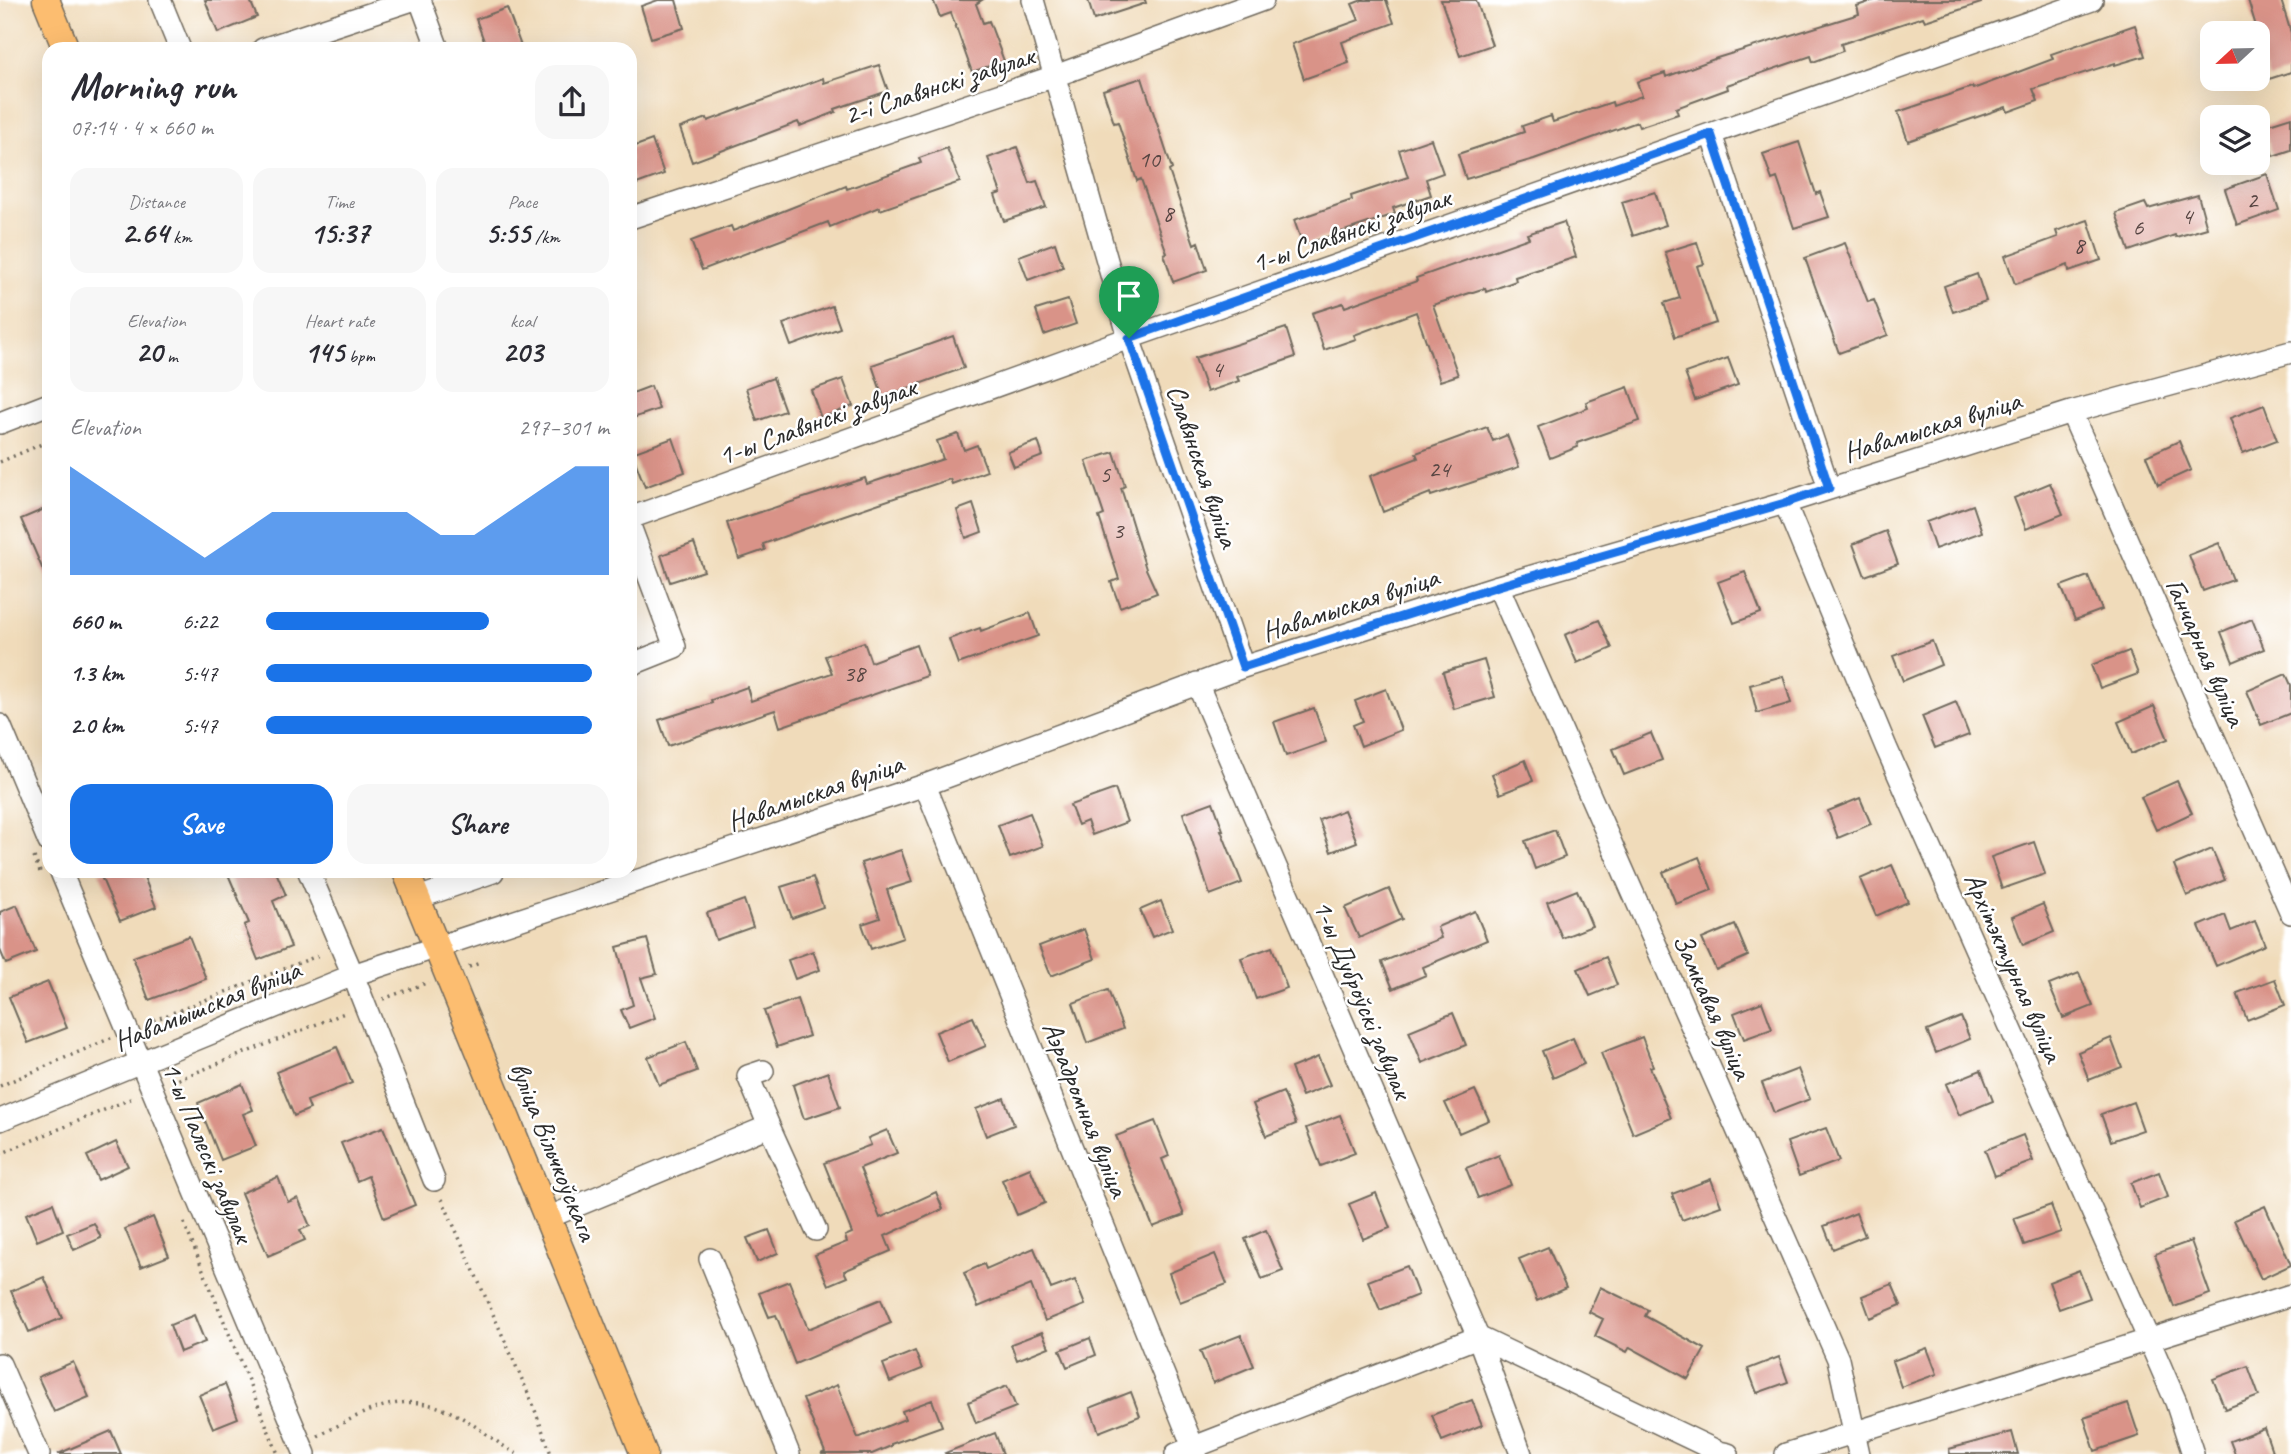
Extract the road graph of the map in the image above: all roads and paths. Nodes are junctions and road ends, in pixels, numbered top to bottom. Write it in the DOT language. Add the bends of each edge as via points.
graph roads {
  1 [pos="46,0"];
  2 [pos="160,0"];
  3 [pos="412,0"];
  4 [pos="420,0"];
  5 [pos="1033,0"];
  6 [pos="1263,0"];
  7 [pos="2092,0"];
  8 [pos="63,42"];
  9 [pos="177,42"];
  10 [pos="285,42"];
  11 [pos="435,42"];
  12 [pos="1055,76"];
  13 [pos="1711,134"];
  14 [pos="637,216"];
  15 [pos="1129,338"];
  16 [pos="2291,352"];
  17 [pos="42,407"];
  18 [pos="2071,412"];
  19 [pos="0,424"];
  20 [pos="42,444"];
  21 [pos="0,461"];
  22 [pos="1829,488"];
  23 [pos="1785,503"];
  24 [pos="637,515"];
  25 [pos="637,544"];
  26 [pos="1498,586"];
  27 [pos="637,662"];
  28 [pos="1243,667"];
  29 [pos="1198,683"];
  30 [pos="0,725"];
  31 [pos="925,785"];
  32 [pos="42,825"];
  33 [pos="64,878"];
  34 [pos="312,878"];
  35 [pos="409,878"];
  36 [pos="476,878"];
  37 [pos="418,898"];
  38 [pos="2291,913"];
  39 [pos="437,946"];
  40 [pos="329,951"];
  41 [pos="480,964"];
  42 [pos="449,974"];
  43 [pos="353,975"];
  44 [pos="364,1006"];
  45 [pos="128,1031"];
  46 [pos="140,1062"];
  47 [pos="763,1071"];
  48 [pos="0,1086"];
  49 [pos="153,1089"];
  50 [pos="0,1120"];
  51 [pos="769,1126"];
  52 [pos="0,1154"];
  53 [pos="434,1180"];
  54 [pos="180,1212"];
  55 [pos="547,1218"];
  56 [pos="816,1230"];
  57 [pos="710,1259"];
  58 [pos="2291,1295"];
  59 [pos="1478,1337"];
  60 [pos="2149,1340"];
  61 [pos="0,1364"];
  62 [pos="1857,1444"];
  63 [pos="303,1450"];
  64 [pos="1188,1452"];
  65 [pos="39,1454"];
  66 [pos="278,1454"];
  67 [pos="517,1454"];
  68 [pos="551,1454"];
  69 [pos="644,1454"];
  70 [pos="789,1454"];
  71 [pos="1521,1454"];
  72 [pos="1728,1454"];
  73 [pos="1786,1454"];
  74 [pos="2193,1454"];
  1 -- 8 [label="main road"];
  2 -- 9 [label="street"];
  3 -- 10 [label="street"];
  4 -- 11 [label="street"];
  5 -- 12 [label="street, Славянская вуліца"];
  6 -- 12 [label="street, 2-і Славянскі завулак"];
  7 -- 13 [label="street, 1-ы Славянскі завулак"];
  12 -- 14 [label="street, 2-і Славянскі завулак"];
  12 -- 15 [label="street, Славянская вуліца"];
  13 -- 15 [label="street, 1-ы Славянскі завулак"];
  13 -- 22 [label="street"];
  15 -- 24 [label="street, 1-ы Славянскі завулак"];
  15 -- 28 [label="street, Славянская вуліца"];
  16 -- 18 [label="street, Навамыская вуліца"];
  17 -- 19 [label="street"];
  18 -- 22 [label="street, Навамыская вуліца"];
  18 -- 38 [label="street, Ганчарная вуліца"];
  20 -- 21 [label="path"];
  22 -- 23 [label="street, Навамыская вуліца"];
  23 -- 26 [label="street, Навамыская вуліца"];
  23 -- 60 [label="street, Архітэктурная вуліца" via="1886,747"];
  25 -- 27 [label="street" via="676,646"];
  26 -- 28 [label="street, Навамыская вуліца"];
  26 -- 62 [label="street, Замкавая вуліца" via="1838,1359"];
  28 -- 29 [label="street, Навамыская вуліца"];
  29 -- 31 [label="street, Навамыская вуліца"];
  29 -- 59 [label="street, 1-ы Дуброўскі завулак"];
  30 -- 32 [label="street"];
  31 -- 39 [label="street, Навамыская вуліца"];
  31 -- 64 [label="street, Аэрадромная вуліца"];
  33 -- 45 [label="street, 1-ы Палескі завулак"];
  34 -- 43 [label="street"];
  35 -- 37 [label="main road, вуліца Вільчкоўскага"];
  36 -- 37 [label="street"];
  37 -- 39 [label="main road, вуліца Вільчкоўскага"];
  39 -- 42 [label="main road, вуліца Вільчкоўскага"];
  39 -- 43 [label="street, Навамышская вуліца"];
  40 -- 45 [label="path"];
  41 -- 42 [label="path"];
  42 -- 44 [label="path"];
  42 -- 55 [label="main road, вуліца Вільчкоўскага"];
  43 -- 44 [label="street"];
  43 -- 46 [label="street, Навамышская вуліца"];
  44 -- 49 [label="path"];
  44 -- 53 [label="street"];
  45 -- 46 [label="street, 1-ы Палескі завулак"];
  45 -- 48 [label="path"];
  46 -- 49 [label="street, 1-ы Палескі завулак"];
  46 -- 50 [label="street, Навамышская вуліца"];
  47 -- 51 [label="street" via="748,1076"];
  49 -- 52 [label="path"];
  49 -- 63 [label="street, 1-ы Палескі завулак"];
  51 -- 55 [label="street"];
  51 -- 56 [label="street"];
  53 -- 68 [label="path"];
  54 -- 66 [label="path"];
  55 -- 69 [label="main road, вуліца Вільчкоўскага"];
  57 -- 70 [label="street"];
  58 -- 60 [label="street"];
  59 -- 64 [label="street"];
  59 -- 71 [label="street, 1-ы Дуброўскі завулак"];
  59 -- 72 [label="street"];
  60 -- 62 [label="street"];
  60 -- 74 [label="street, Архітэктурная вуліца"];
  61 -- 65 [label="street"];
  62 -- 73 [label="street"];
  63 -- 67 [label="path" via="367,1410 406,1401 457,1415"];
}
